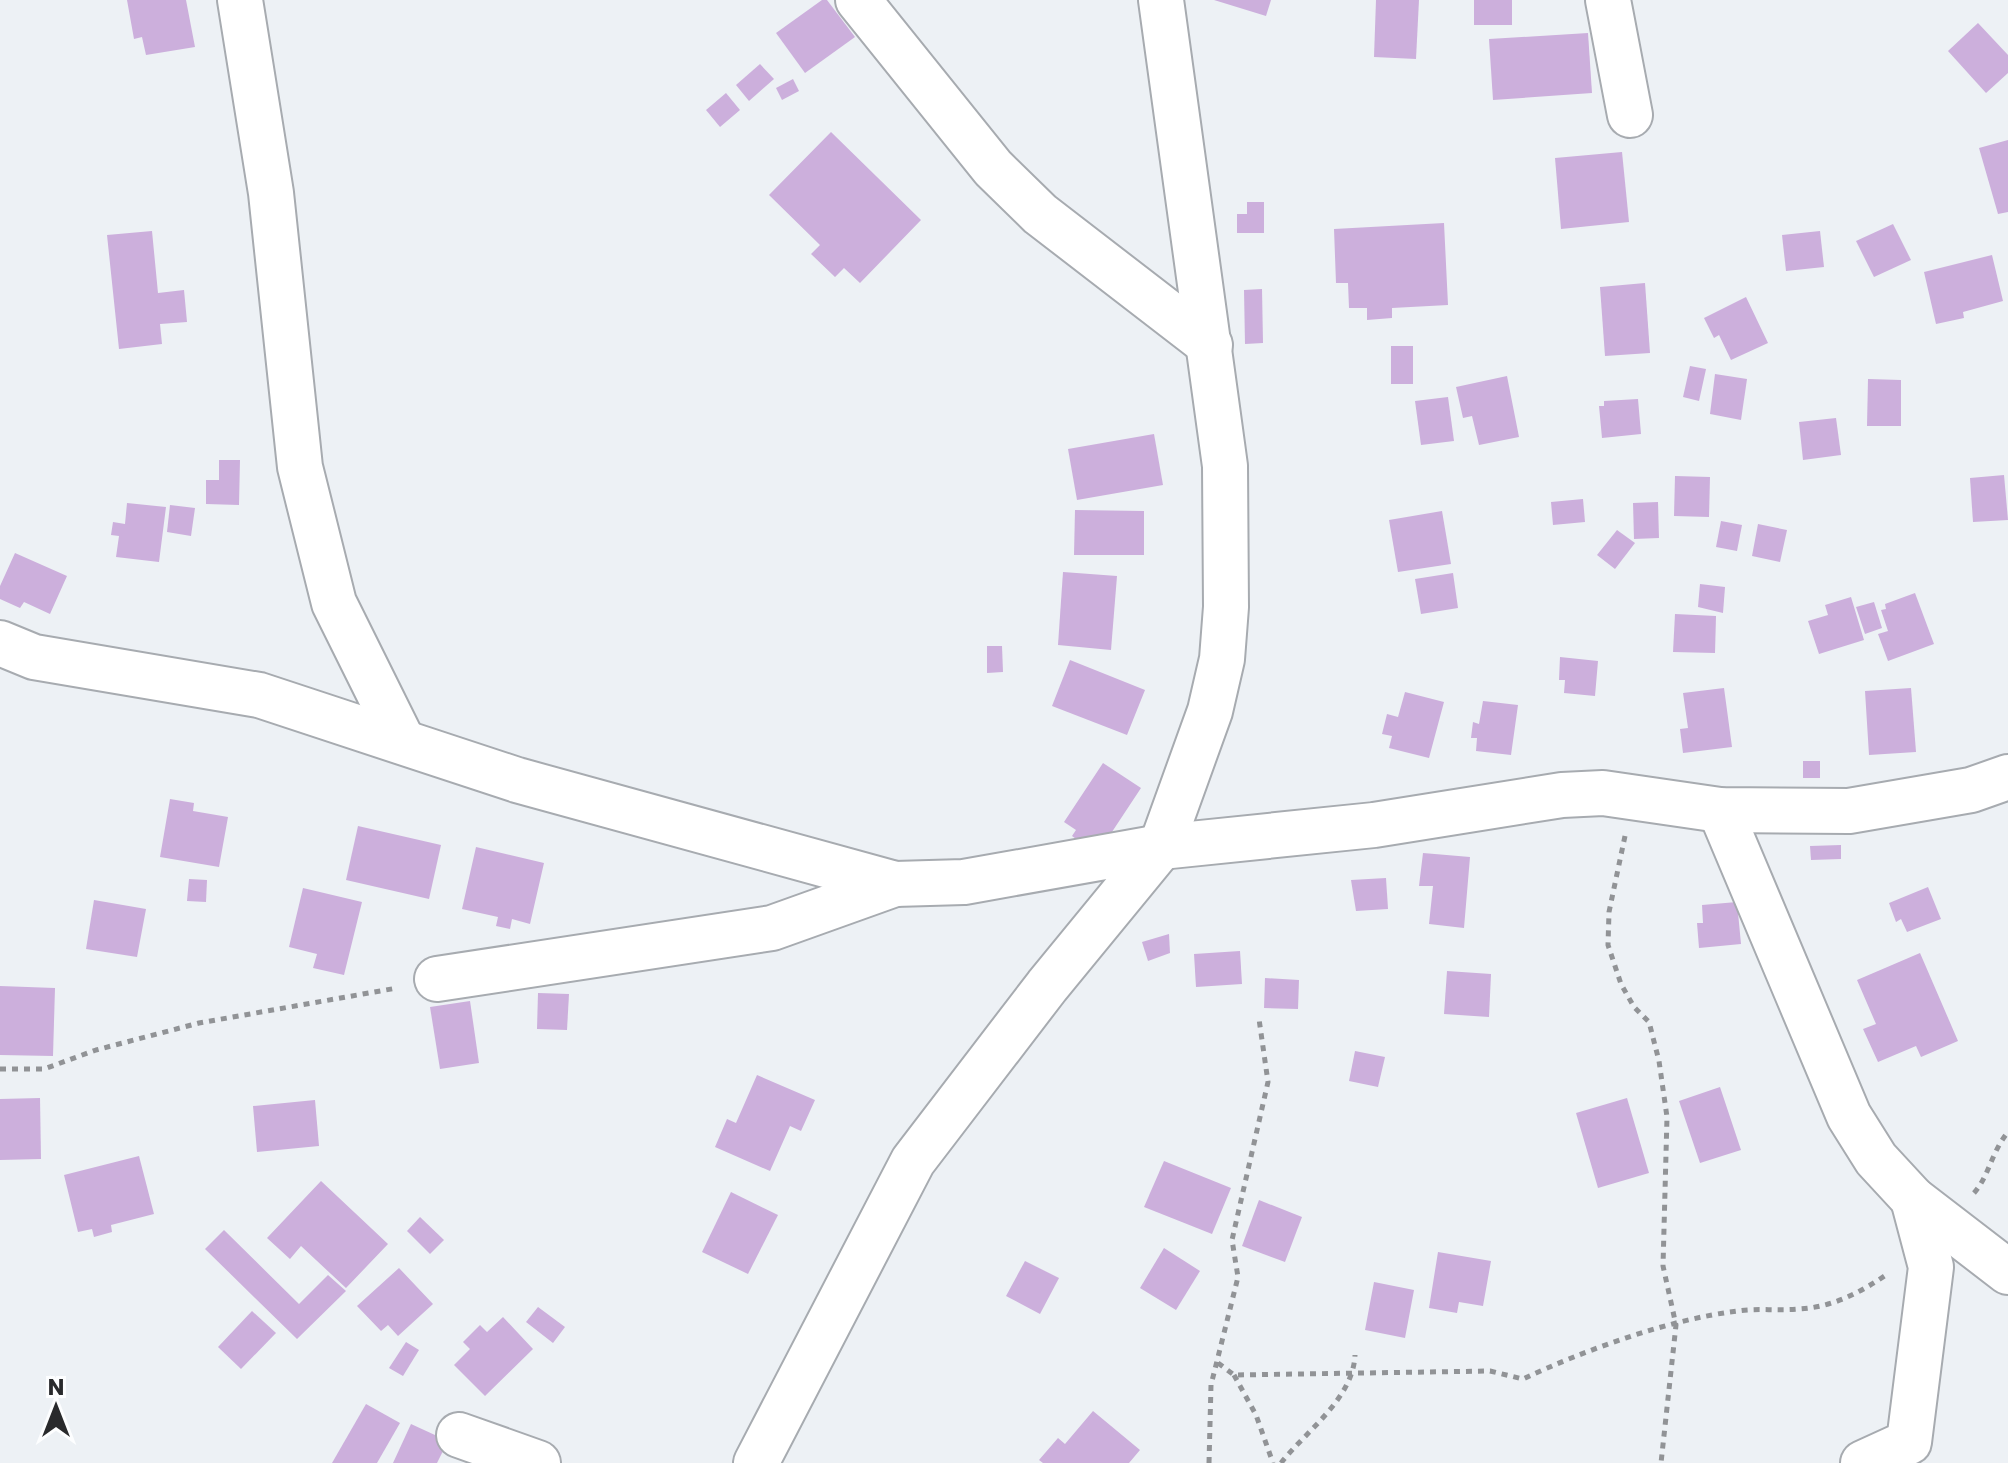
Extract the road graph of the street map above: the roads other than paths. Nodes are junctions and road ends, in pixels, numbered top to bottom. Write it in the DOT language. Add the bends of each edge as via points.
graph roads {
  1 [pos="240,0"];
  2 [pos="858,0"];
  3 [pos="1161,0"];
  4 [pos="1608,0"];
  5 [pos="1630,115"];
  6 [pos="1210,345"];
  7 [pos="0,643"];
  8 [pos="402,740"];
  9 [pos="2008,777"];
  10 [pos="1720,810"];
  11 [pos="1161,847"];
  12 [pos="895,884"];
  13 [pos="437,979"];
  14 [pos="1937,1235"];
  15 [pos="2008,1272"];
  16 [pos="459,1435"];
  17 [pos="538,1463"];
  18 [pos="756,1463"];
  19 [pos="1863,1463"];
  1 -- 8 [label="street" via="271,193 300,467 334,603"];
  2 -- 6 [label="street" via="993,168 1040,214"];
  3 -- 6 [label="street"];
  4 -- 5 [label="street"];
  6 -- 11 [label="street" via="1227,510 1222,659 1210,711"];
  7 -- 8 [label="street" via="34,657 259,695"];
  8 -- 12 [label="street" via="517,780"];
  9 -- 10 [label="street" via="1971,790 1849,811"];
  10 -- 11 [label="street" via="1622,795 1562,795 1374,825"];
  10 -- 14 [label="street" via="1849,1116"];
  11 -- 12 [label="street" via="964,882"];
  11 -- 18 [label="street" via="913,1161"];
  12 -- 13 [label="street" via="772,928"];
  14 -- 15 [label="street"];
  14 -- 19 [label="street" via="1909,1442"];
  16 -- 17 [label="street"];
}
